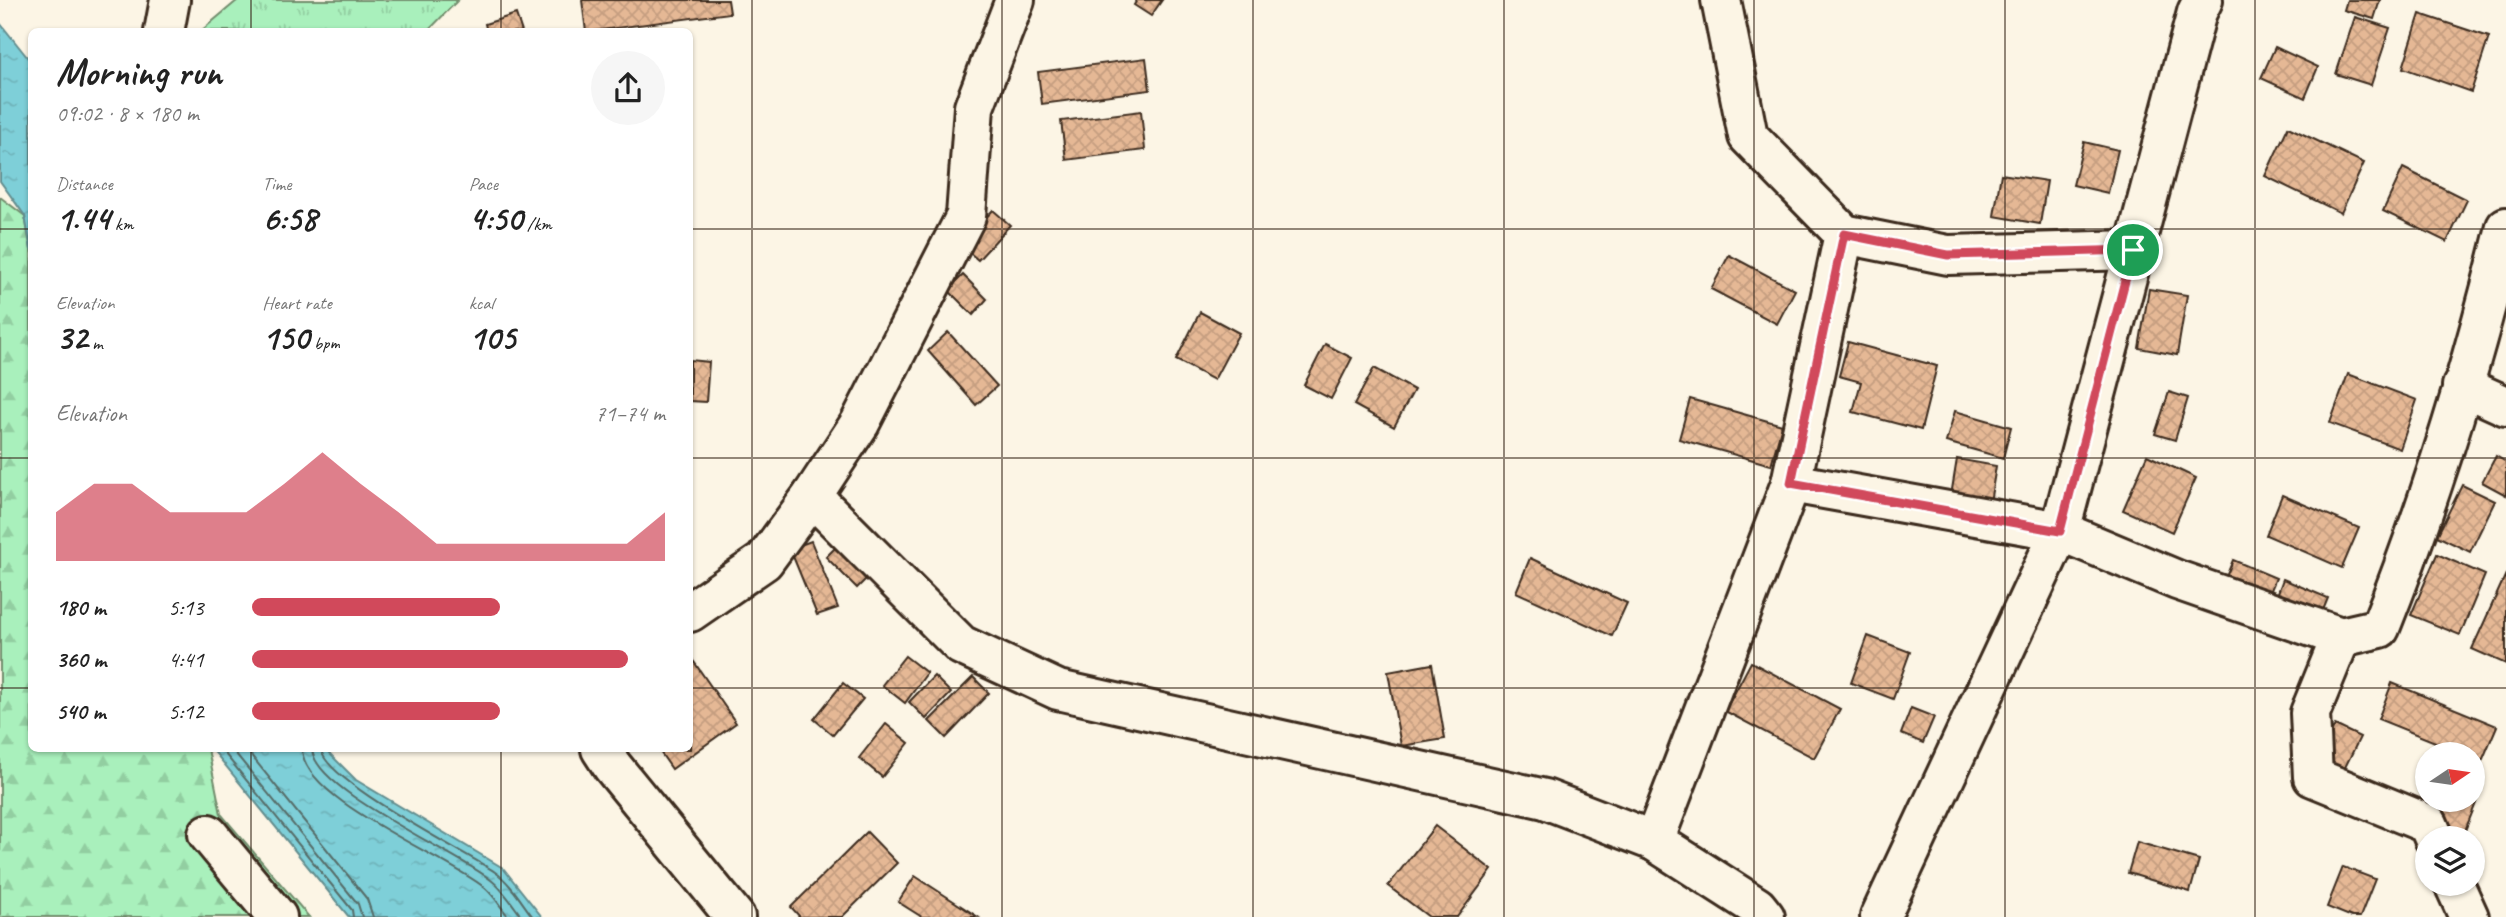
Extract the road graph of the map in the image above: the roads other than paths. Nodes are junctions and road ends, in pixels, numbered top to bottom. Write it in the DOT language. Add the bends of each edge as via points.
graph roads {
  1 [pos="170,0"];
  2 [pos="1015,0"];
  3 [pos="1721,0"];
  4 [pos="2203,0"];
  5 [pos="165,28"];
  6 [pos="2506,227"];
  7 [pos="1844,234"];
  8 [pos="2133,250"];
  9 [pos="2462,386"];
  10 [pos="2506,406"];
  11 [pos="1791,483"];
  12 [pos="812,496"];
  13 [pos="2060,531"];
  14 [pos="693,610"];
  15 [pos="2341,637"];
  16 [pos="603,752"];
  17 [pos="2429,826"];
  18 [pos="208,834"];
  19 [pos="1654,841"];
  20 [pos="2459,896"];
  21 [pos="277,917"];
  22 [pos="735,917"];
  23 [pos="1765,917"];
  24 [pos="1880,917"];
  25 [pos="2469,917"];
  1 -- 5 [label="street"];
  2 -- 12 [label="street" via="974,107 966,216 860,423"];
  3 -- 7 [label="street" via="1748,135"];
  4 -- 8 [label="street"];
  6 -- 9 [label="street"];
  7 -- 8 [label="street" via="1948,255"];
  7 -- 11 [label="street"];
  8 -- 13 [label="street"];
  9 -- 10 [label="street"];
  9 -- 15 [label="street" via="2410,554 2380,628"];
  11 -- 13 [label="street"];
  11 -- 19 [label="street"];
  12 -- 14 [label="street" via="764,561"];
  12 -- 19 [label="street" via="961,645 1058,690 1545,799"];
  13 -- 15 [label="street" via="2177,580"];
  13 -- 24 [label="street"];
  15 -- 17 [label="street" via="2310,713 2313,777"];
  16 -- 22 [label="street"];
  18 -- 21 [label="street"];
  19 -- 23 [label="street" via="1757,906"];
  20 -- 25 [label="street"];
}
